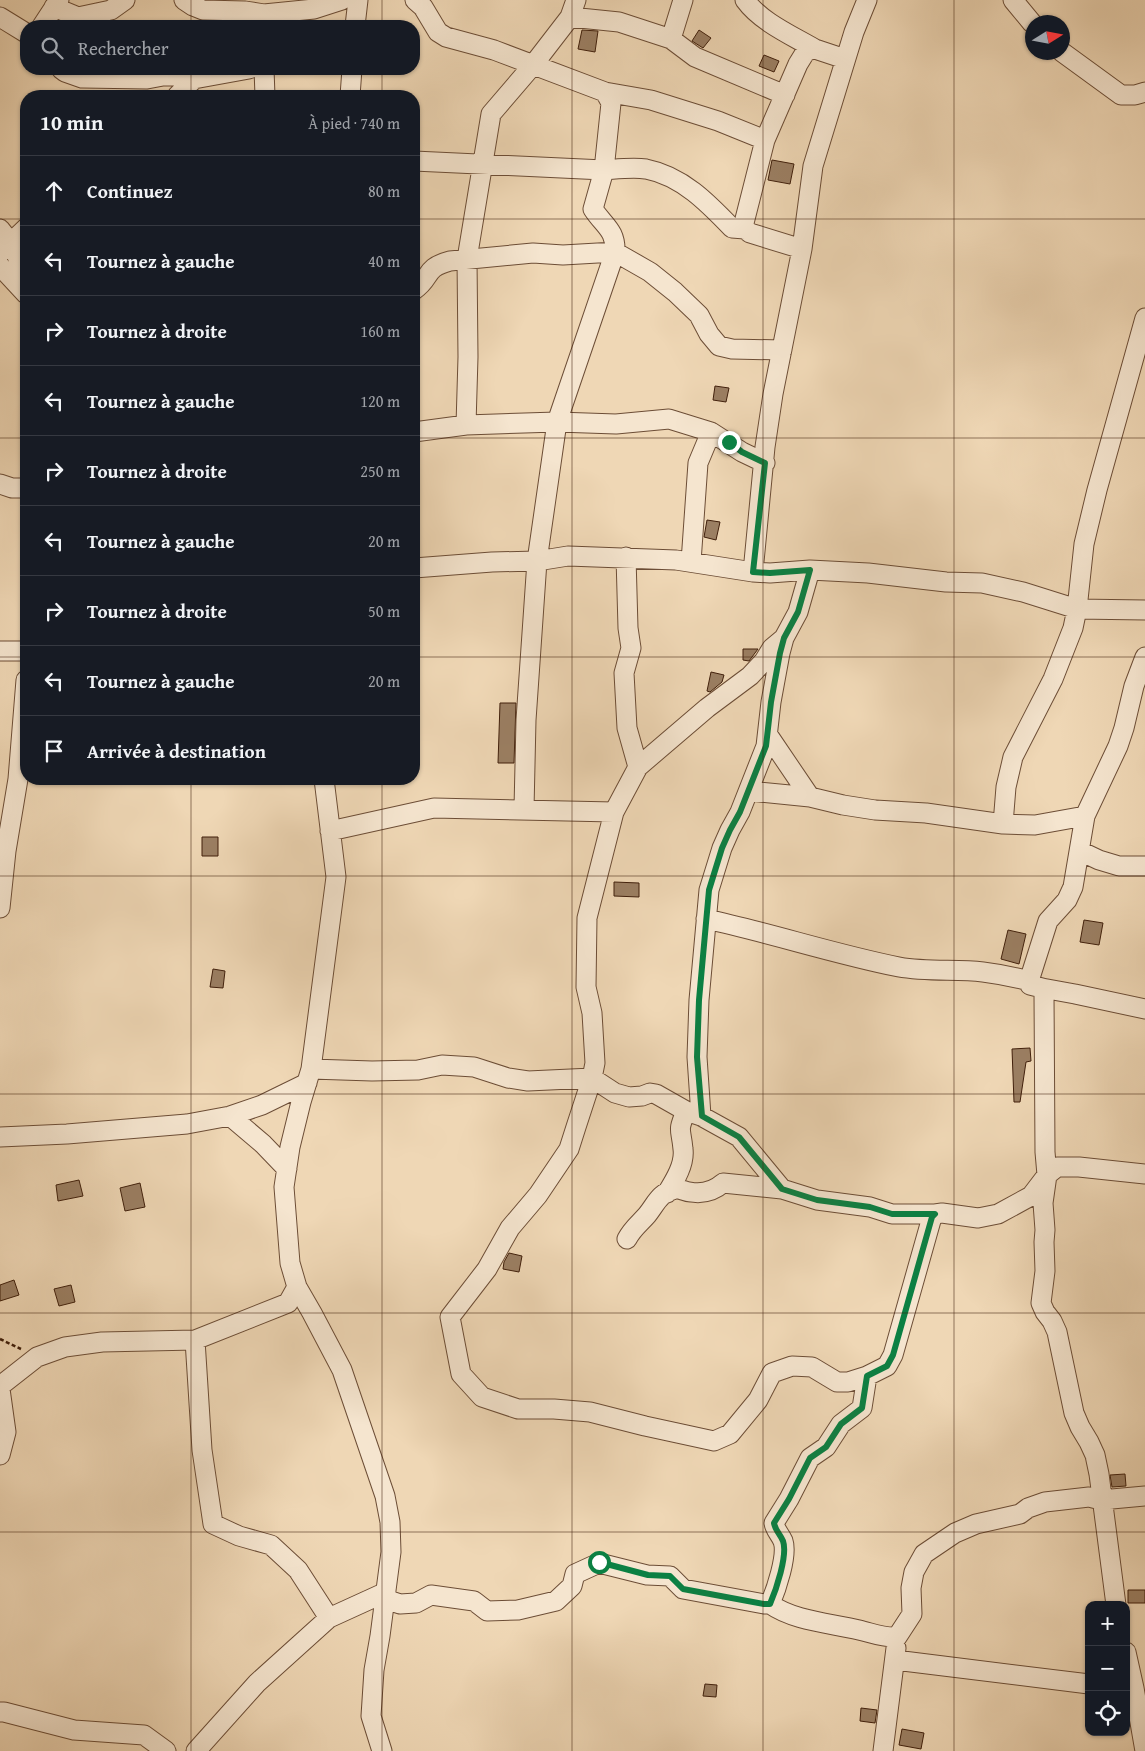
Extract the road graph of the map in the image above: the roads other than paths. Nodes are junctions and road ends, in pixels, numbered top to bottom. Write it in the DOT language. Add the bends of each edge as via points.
graph roads {
  1 [pos="125,0"];
  2 [pos="184,0"];
  3 [pos="342,0"];
  4 [pos="358,0"];
  5 [pos="415,0"];
  6 [pos="684,0"];
  7 [pos="745,0"];
  8 [pos="867,0"];
  9 [pos="1013,0"];
  10 [pos="57,4"];
  11 [pos="573,9"];
  12 [pos="264,13"];
  13 [pos="1025,15"];
  14 [pos="0,18"];
  15 [pos="46,20"];
  16 [pos="356,20"];
  17 [pos="20,30"];
  18 [pos="671,40"];
  19 [pos="815,49"];
  20 [pos="1070,58"];
  21 [pos="845,59"];
  22 [pos="533,65"];
  23 [pos="74,75"];
  24 [pos="216,75"];
  25 [pos="264,75"];
  26 [pos="352,75"];
  27 [pos="194,79"];
  28 [pos="183,90"];
  29 [pos="265,90"];
  30 [pos="350,90"];
  31 [pos="605,92"];
  32 [pos="1145,92"];
  33 [pos="785,96"];
  34 [pos="766,140"];
  35 [pos="420,161"];
  36 [pos="483,165"];
  37 [pos="604,170"];
  38 [pos="745,229"];
  39 [pos="20,232"];
  40 [pos="4,242"];
  41 [pos="802,249"];
  42 [pos="615,252"];
  43 [pos="467,259"];
  44 [pos="0,266"];
  45 [pos="20,267"];
  46 [pos="420,286"];
  47 [pos="20,288"];
  48 [pos="1144,325"];
  49 [pos="782,350"];
  50 [pos="557,422"];
  51 [pos="466,425"];
  52 [pos="420,431"];
  53 [pos="711,432"];
  54 [pos="765,463"];
  55 [pos="0,484"];
  56 [pos="20,488"];
  57 [pos="626,558"];
  58 [pos="538,561"];
  59 [pos="691,562"];
  60 [pos="420,569"];
  61 [pos="810,570"];
  62 [pos="753,572"];
  63 [pos="1077,609"];
  64 [pos="1145,610"];
  65 [pos="784,638"];
  66 [pos="20,650"];
  67 [pos="0,651"];
  68 [pos="1145,657"];
  69 [pos="768,735"];
  70 [pos="20,754"];
  71 [pos="638,767"];
  72 [pos="325,785"];
  73 [pos="749,791"];
  74 [pos="810,797"];
  75 [pos="524,809"];
  76 [pos="614,812"];
  77 [pos="1085,816"];
  78 [pos="1003,824"];
  79 [pos="330,831"];
  80 [pos="1080,851"];
  81 [pos="1145,866"];
  82 [pos="0,908"];
  83 [pos="706,919"];
  84 [pos="1035,984"];
  85 [pos="1145,1009"];
  86 [pos="309,1076"];
  87 [pos="592,1078"];
  88 [pos="694,1114"];
  89 [pos="230,1116"];
  90 [pos="0,1137"];
  91 [pos="287,1169"];
  92 [pos="1145,1174"];
  93 [pos="1047,1175"];
  94 [pos="782,1189"];
  95 [pos="667,1192"];
  96 [pos="935,1214"];
  97 [pos="627,1239"];
  98 [pos="296,1287"];
  99 [pos="195,1340"];
  100 [pos="867,1376"];
  101 [pos="0,1388"];
  102 [pos="0,1455"];
  103 [pos="1145,1496"];
  104 [pos="1102,1500"];
  105 [pos="385,1595"];
  106 [pos="1115,1601"];
  107 [pos="770,1604"];
  108 [pos="328,1618"];
  109 [pos="897,1636"];
  110 [pos="895,1660"];
  111 [pos="1130,1668"];
  112 [pos="1085,1684"];
  113 [pos="1135,1687"];
  114 [pos="0,1712"];
  115 [pos="166,1751"];
  116 [pos="196,1751"];
  117 [pos="382,1751"];
  118 [pos="883,1751"];
  119 [pos="1145,1751"];
  1 -- 10 [label="street" via="111,10 78,17"];
  2 -- 12 [label="street" via="203,10"];
  3 -- 12 [label="street" via="314,9"];
  4 -- 16 [label="street"];
  5 -- 22 [label="street" via="438,32 446,37"];
  6 -- 18 [label="street"];
  7 -- 19 [label="street" via="768,21"];
  8 -- 21 [label="street"];
  9 -- 13 [label="street"];
  10 -- 15 [label="street"];
  11 -- 18 [label="street"];
  11 -- 22 [label="street"];
  14 -- 17 [label="street"];
  18 -- 33 [label="street" via="695,57"];
  19 -- 21 [label="street"];
  19 -- 33 [label="street" via="806,51"];
  20 -- 32 [label="street" via="1121,95"];
  21 -- 41 [label="street" via="813,166"];
  22 -- 31 [label="street"];
  22 -- 36 [label="street" via="491,114"];
  23 -- 27 [label="street" via="82,78 180,76"];
  24 -- 27 [label="street"];
  25 -- 29 [label="street"];
  26 -- 30 [label="street"];
  27 -- 28 [label="street"];
  31 -- 34 [label="street" via="651,100"];
  31 -- 37 [label="street" via="611,103"];
  33 -- 34 [label="street"];
  34 -- 38 [label="street"];
  35 -- 36 [label="street"];
  36 -- 37 [label="street"];
  36 -- 43 [label="street"];
  37 -- 38 [label="street" via="646,170 668,176 690,188 732,228"];
  37 -- 42 [label="street" via="593,209 613,234"];
  38 -- 41 [label="street"];
  39 -- 40 [label="street"];
  40 -- 45 [label="street"];
  41 -- 49 [label="street"];
  42 -- 43 [label="street" via="533,253"];
  42 -- 49 [label="street" via="676,292 699,315 719,346"];
  42 -- 50 [label="street"];
  43 -- 46 [label="street" via="438,264 429,270"];
  43 -- 51 [label="street"];
  44 -- 47 [label="street"];
  48 -- 63 [label="street" via="1084,544"];
  49 -- 54 [label="street"];
  50 -- 51 [label="street"];
  50 -- 53 [label="street" via="616,424 669,419"];
  50 -- 58 [label="street"];
  51 -- 52 [label="street"];
  53 -- 54 [label="street"];
  53 -- 59 [label="street" via="698,463"];
  54 -- 62 [label="street"];
  55 -- 56 [label="street"];
  57 -- 58 [label="street" via="568,556"];
  57 -- 59 [label="street"];
  57 -- 71 [label="street" via="630,648 624,673 627,728"];
  58 -- 60 [label="street"];
  58 -- 75 [label="street" via="526,720"];
  59 -- 62 [label="street"];
  61 -- 62 [label="street"];
  61 -- 63 [label="street" via="982,584 1023,592"];
  61 -- 65 [label="street" via="798,612"];
  63 -- 64 [label="street"];
  63 -- 78 [label="street" via="1053,679 1013,757"];
  65 -- 69 [label="street" via="775,677"];
  65 -- 71 [label="street" via="750,676"];
  66 -- 67 [label="street"];
  68 -- 77 [label="street" via="1118,746"];
  69 -- 73 [label="street"];
  69 -- 74 [label="street"];
  70 -- 82 [label="street"];
  71 -- 76 [label="street"];
  72 -- 79 [label="street"];
  73 -- 74 [label="street"];
  73 -- 83 [label="street" via="722,848 709,890"];
  74 -- 78 [label="street" via="875,810 926,813"];
  75 -- 76 [label="street"];
  75 -- 79 [label="street" via="434,808"];
  76 -- 87 [label="street" via="587,918 586,987 592,1013 595,1063"];
  77 -- 78 [label="street" via="1035,825"];
  77 -- 80 [label="street"];
  79 -- 86 [label="street" via="336,877"];
  80 -- 81 [label="street" via="1119,866"];
  80 -- 84 [label="street" via="1073,887 1067,900 1048,921"];
  83 -- 84 [label="street" via="902,967 982,972"];
  83 -- 88 [label="street"];
  84 -- 85 [label="street"];
  84 -- 93 [label="street" via="1044,994"];
  86 -- 87 [label="street" via="418,1070 442,1065 474,1067 528,1081"];
  86 -- 89 [label="street" via="262,1105"];
  86 -- 91 [label="street"];
  87 -- 88 [label="street" via="615,1093 629,1097 656,1094"];
  87 -- 100 [label="street" via="569,1150 510,1228 487,1268 450,1317 461,1374 482,1397 518,1409 590,1412 714,1441 730,1434 758,1400 772,1373 792,1366 812,1367 836,1382"];
  88 -- 94 [label="street" via="739,1137"];
  88 -- 95 [label="street" via="679,1128 682,1164"];
  89 -- 90 [label="street" via="187,1124"];
  89 -- 91 [label="street" via="264,1144"];
  91 -- 98 [label="street" via="284,1187 290,1263"];
  92 -- 93 [label="street" via="1067,1166"];
  93 -- 96 [label="street" via="1031,1196 998,1214 978,1218"];
  93 -- 104 [label="street" via="1043,1203 1045,1271 1041,1303 1061,1344 1074,1413 1095,1455"];
  94 -- 95 [label="street" via="723,1183 704,1192 677,1189"];
  94 -- 96 [label="street" via="817,1200 870,1207 892,1214"];
  95 -- 97 [label="street" via="655,1201"];
  96 -- 100 [label="street" via="918,1262 893,1355 887,1366"];
  98 -- 99 [label="street" via="288,1303"];
  98 -- 105 [label="street" via="342,1370 385,1496 391,1552"];
  99 -- 101 [label="street" via="102,1342 65,1347 37,1357"];
  99 -- 108 [label="street" via="202,1450 213,1524 238,1536 272,1545 298,1570"];
  100 -- 107 [label="street" via="862,1408 841,1424 826,1447 810,1458 774,1523 784,1542 777,1588"];
  101 -- 102 [label="street" via="6,1432"];
  103 -- 104 [label="street"];
  104 -- 106 [label="street"];
  104 -- 109 [label="street" via="1089,1497 1045,1502 1020,1514 976,1524 955,1533 924,1554 914,1572 912,1614"];
  105 -- 107 [label="street" via="400,1604 416,1603 431,1595 474,1602 487,1611 518,1610 556,1602 572,1586 575,1574 599,1562 648,1575 670,1576 683,1589"];
  105 -- 108 [label="street"];
  105 -- 117 [label="street" via="371,1716"];
  107 -- 109 [label="street" via="780,1611 816,1621 876,1635"];
  108 -- 116 [label="street" via="256,1683"];
  109 -- 110 [label="street"];
  110 -- 112 [label="street"];
  110 -- 118 [label="street"];
  111 -- 113 [label="street"];
  113 -- 119 [label="street"];
  114 -- 115 [label="street" via="74,1730 144,1735"];
}
